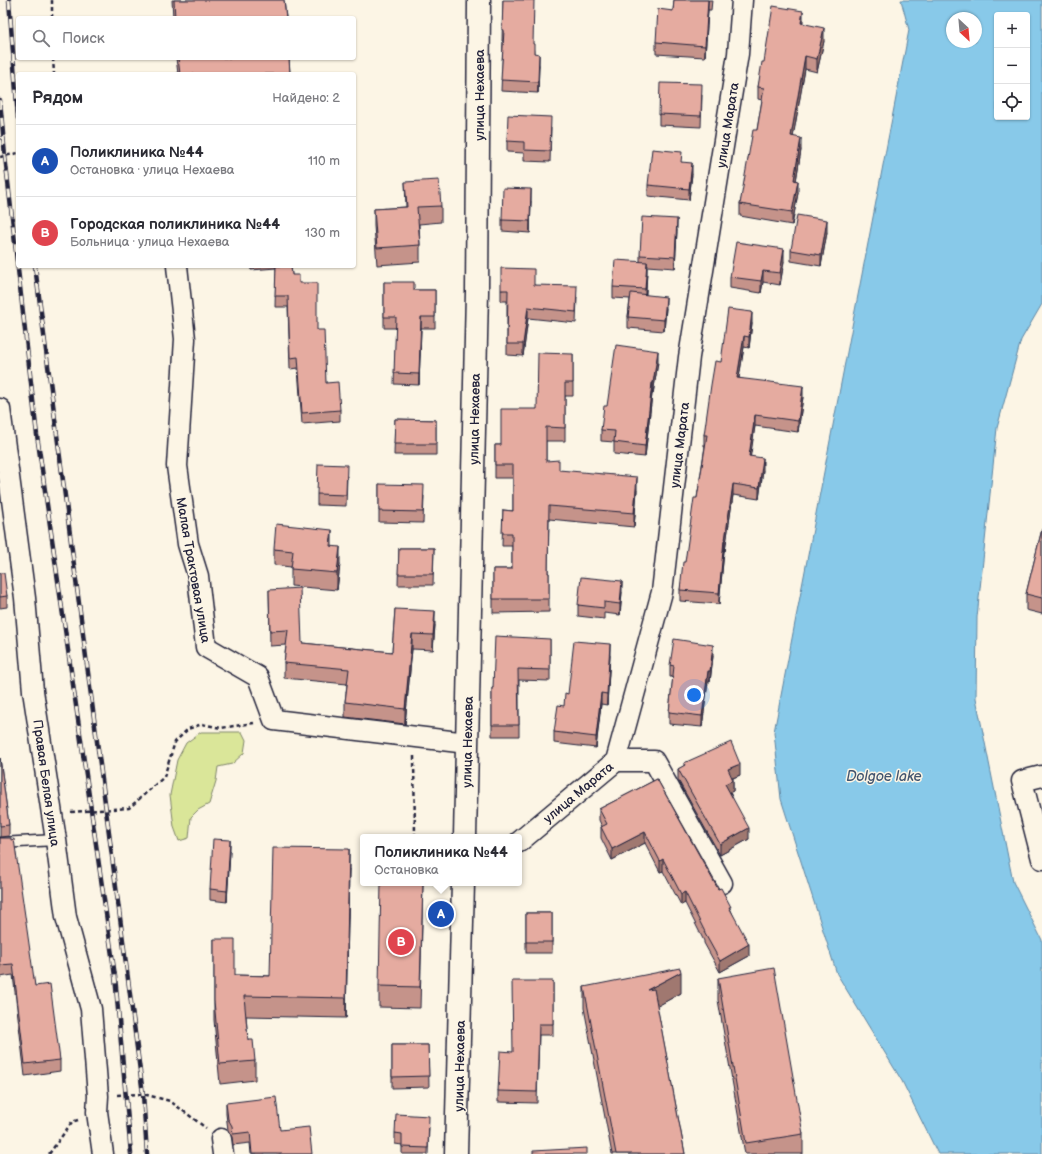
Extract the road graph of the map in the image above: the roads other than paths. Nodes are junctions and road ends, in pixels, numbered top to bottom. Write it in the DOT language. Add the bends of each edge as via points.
graph roads {
  1 [pos="479,0"];
  2 [pos="742,0"];
  3 [pos="177,268"];
  4 [pos="0,409"];
  5 [pos="467,743"];
  6 [pos="616,761"];
  7 [pos="1042,776"];
  8 [pos="465,834"];
  9 [pos="522,839"];
  10 [pos="56,840"];
  11 [pos="0,843"];
  12 [pos="1042,860"];
  13 [pos="722,883"];
  14 [pos="463,886"];
  15 [pos="103,1154"];
  16 [pos="456,1154"];
  1 -- 5 [label="street, улица Нехаева" via="477,292"];
  2 -- 6 [label="street, улица Марата" via="738,54 689,357 662,592"];
  3 -- 5 [label="street, Малая Трактовая улица" via="185,339 176,466 188,544 198,576 206,647 258,677 274,720"];
  4 -- 10 [label="street, Правая Белая улица" via="25,598 33,691"];
  5 -- 8 [label="street, улица Нехаева"];
  6 -- 9 [label="street, улица Марата"];
  6 -- 13 [label="street" via="654,761"];
  7 -- 12 [label="street" via="1022,781"];
  10 -- 11 [label="lane"];
  10 -- 15 [label="street, Правая Белая улица" via="66,917 91,1009"];
  14 -- 16 [label="street, улица Нехаева"];
}
